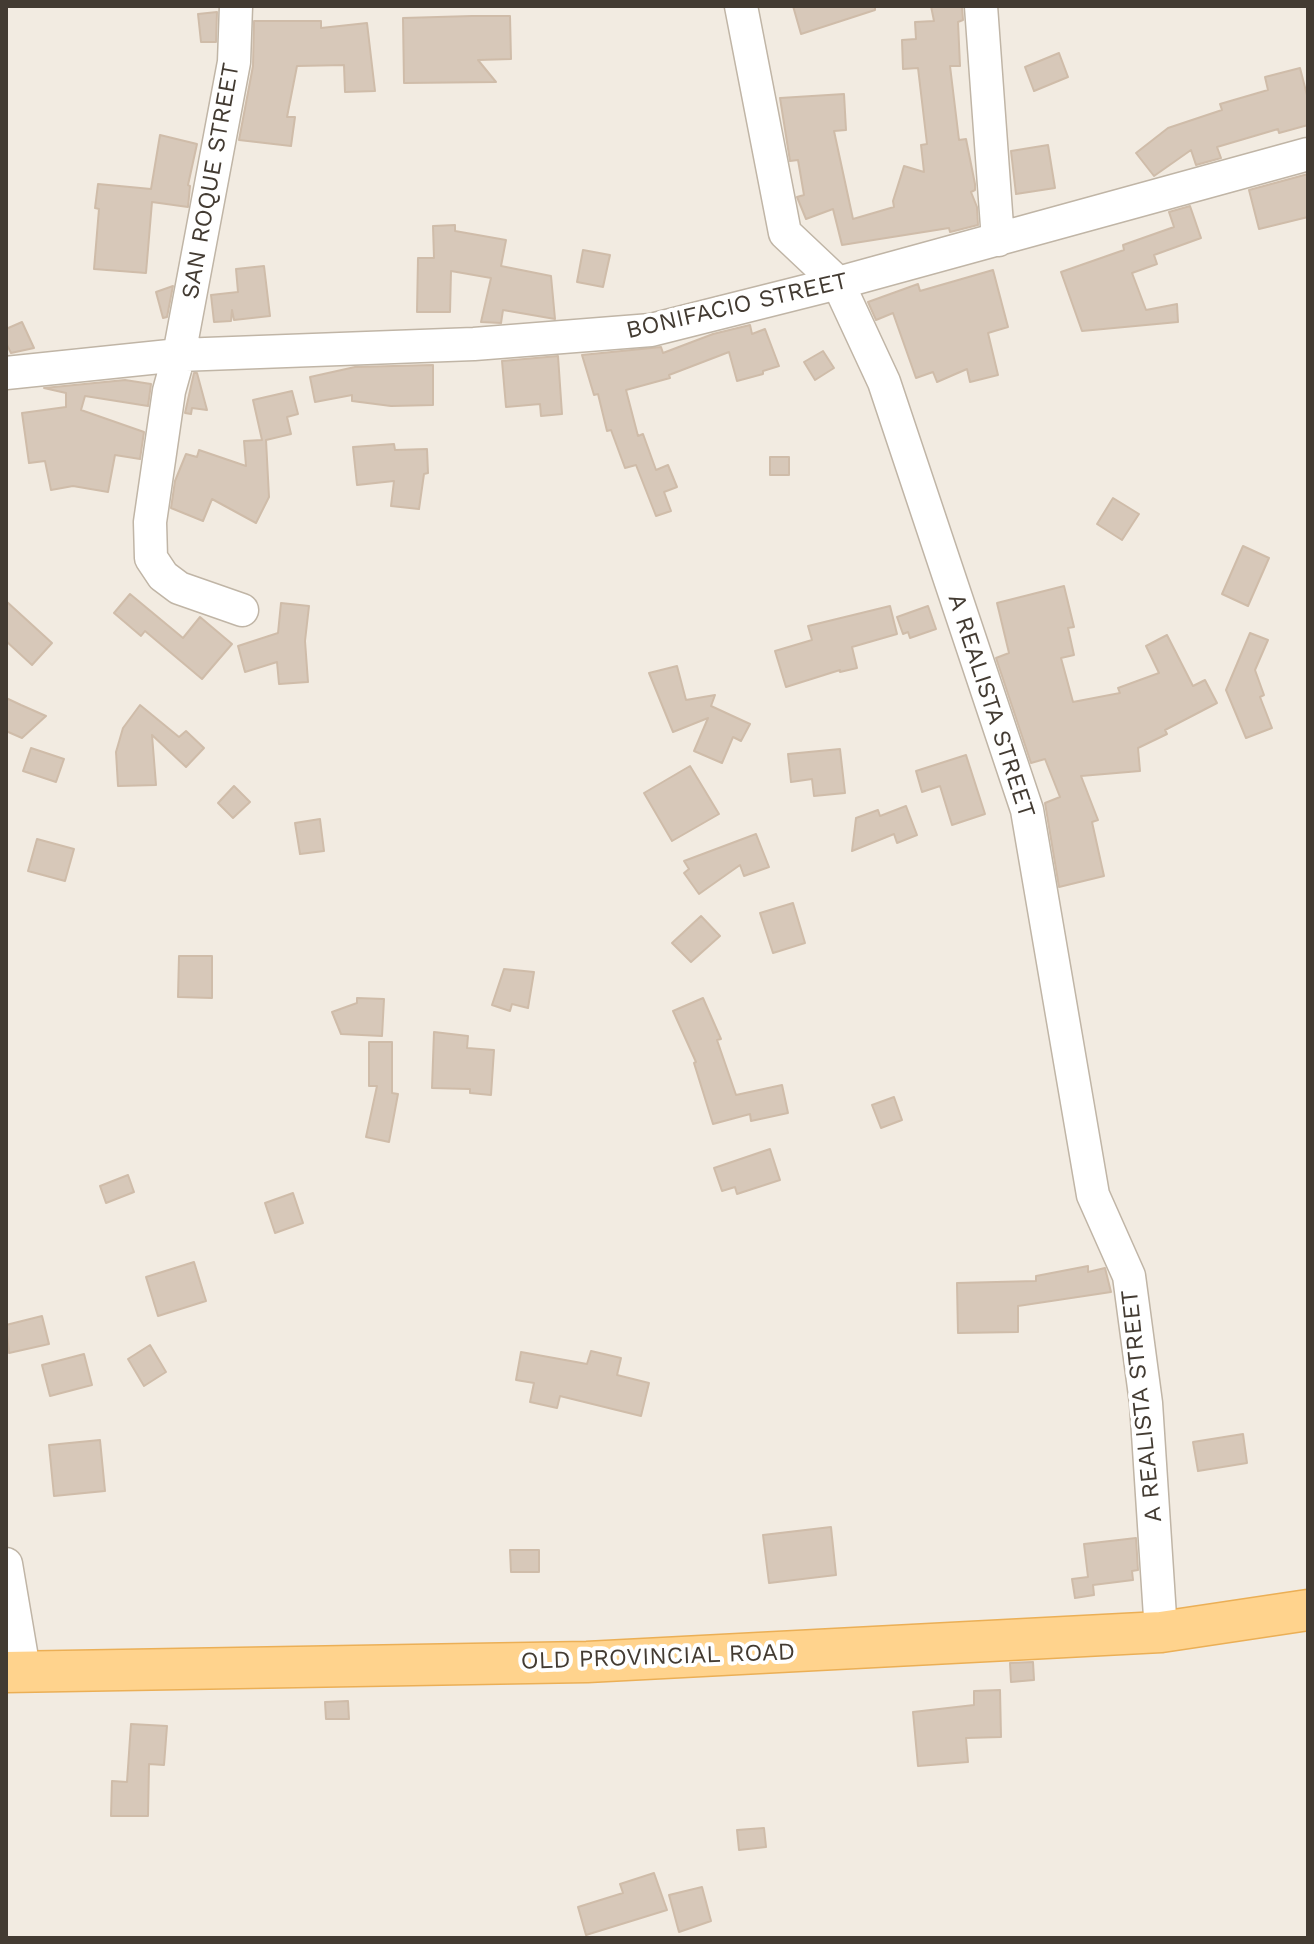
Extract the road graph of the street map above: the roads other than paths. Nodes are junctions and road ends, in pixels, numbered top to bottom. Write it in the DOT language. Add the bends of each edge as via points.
graph roads {
  1 [pos="236,6"];
  2 [pos="741,6"];
  3 [pos="981,6"];
  4 [pos="1308,154"];
  5 [pos="998,240"];
  6 [pos="838,283"];
  7 [pos="179,355"];
  8 [pos="6,373"];
  9 [pos="242,610"];
  10 [pos="6,1564"];
  11 [pos="1308,1610"];
  12 [pos="1161,1632"];
  13 [pos="15,1671"];
  1 -- 7 [label="street, SAN ROQUE STREET" via="234,62"];
  2 -- 6 [label="street, A REALISTA STREET" via="785,233"];
  3 -- 5 [label="street"];
  4 -- 5 [label="street, BONIFACIO STREET"];
  5 -- 6 [label="street, BONIFACIO STREET"];
  6 -- 7 [label="street, BONIFACIO STREET" via="651,330 474,344"];
  6 -- 12 [label="street, A REALISTA STREET" via="884,382 1027,810 1093,1195 1129,1276 1146,1403"];
  7 -- 8 [label="street, BONIFACIO STREET"];
  7 -- 9 [label="street, SAN ROQUE STREET" via="152,507 151,558 179,588"];
  10 -- 13 [label="street"];
  11 -- 12 [label="main road, OLD PROVINCIAL ROAD"];
  12 -- 13 [label="main road, OLD PROVINCIAL ROAD" via="587,1662"];
}
